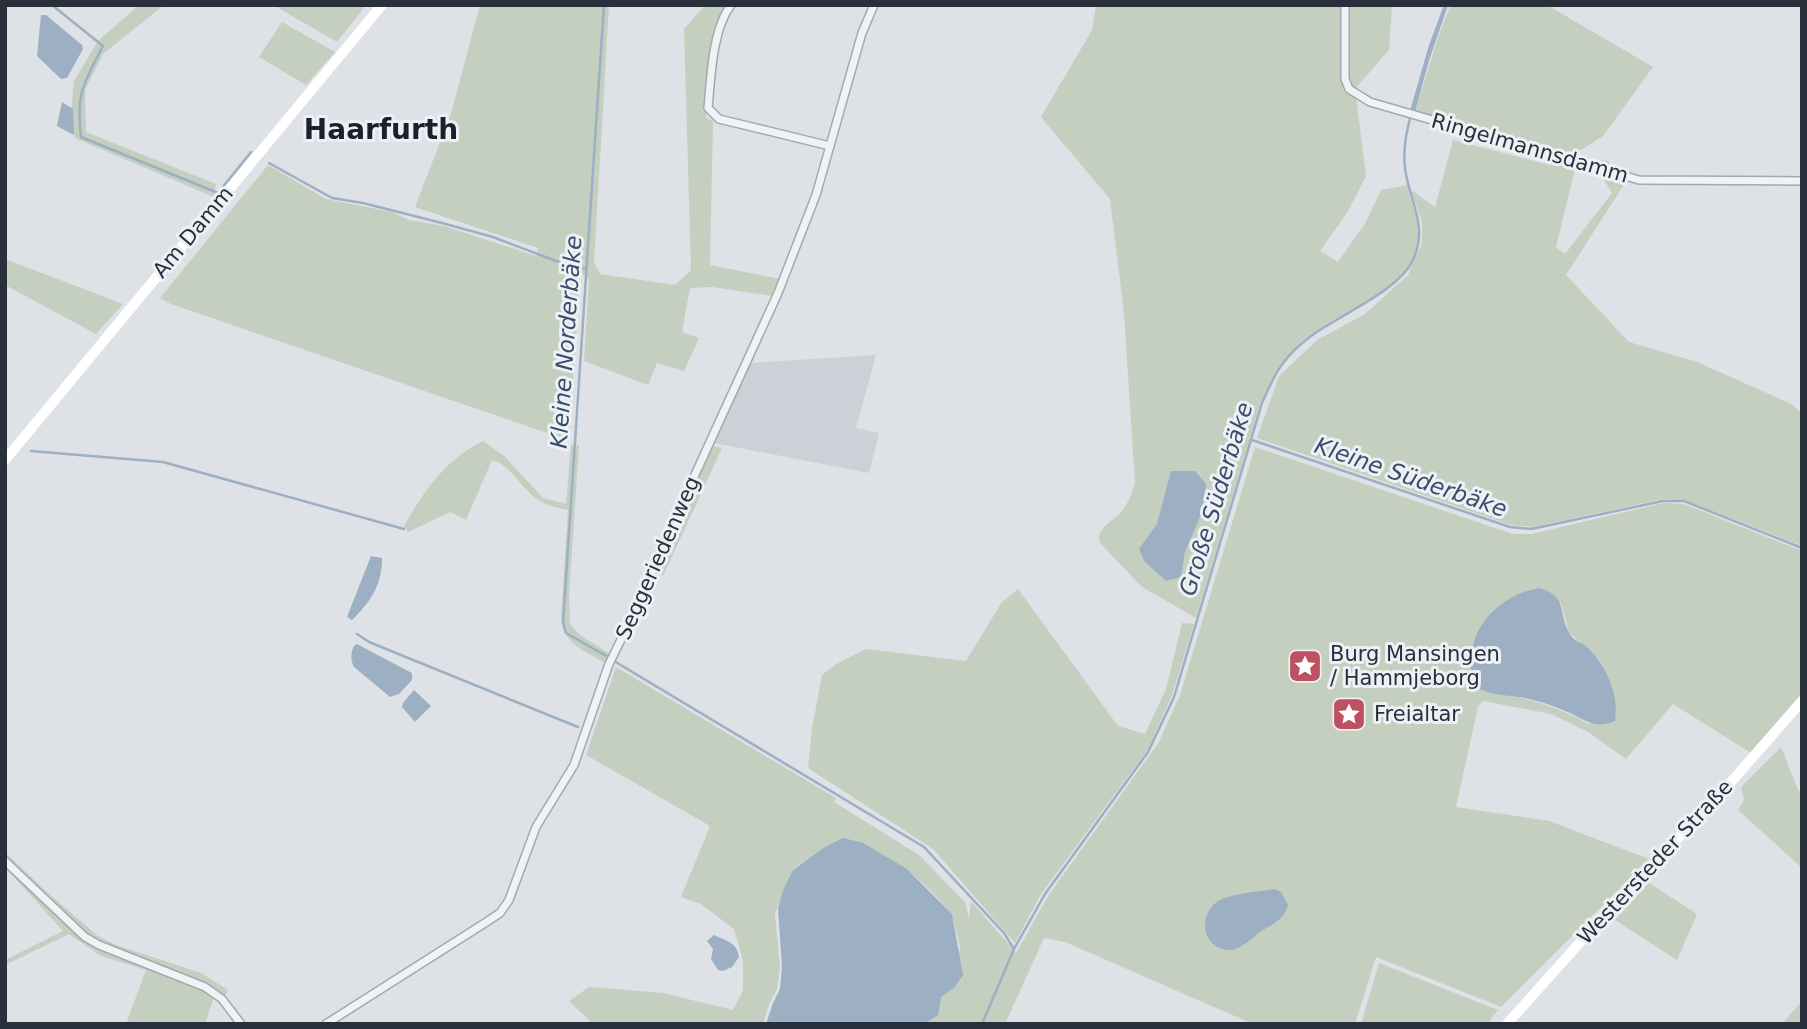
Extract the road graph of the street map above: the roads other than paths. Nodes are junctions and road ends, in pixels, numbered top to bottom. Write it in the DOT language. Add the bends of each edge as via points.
graph roads {
  1 [pos="382,5"];
  2 [pos="731,5"];
  3 [pos="874,5"];
  4 [pos="1345,5"];
  5 [pos="830,146"];
  6 [pos="1802,181"];
  7 [pos="5,460"];
  8 [pos="1802,701"];
  9 [pos="5,861"];
  10 [pos="241,1024"];
  11 [pos="326,1024"];
  12 [pos="1507,1024"];
  1 -- 7 [label="main road, Am Damm"];
  2 -- 5 [label="street" via="716,43 708,108 719,119"];
  3 -- 5 [label="street, Seggeriedenweg"];
  4 -- 6 [label="street, Ringelmannsdamm" via="1345,79 1349,89 1370,102 1639,180"];
  5 -- 11 [label="street, Seggeriedenweg" via="778,293 611,660 574,765 536,827 500,913"];
  8 -- 12 [label="main road, Westersteder Straße"];
  9 -- 10 [label="street" via="85,937 205,987 222,999"];
}
